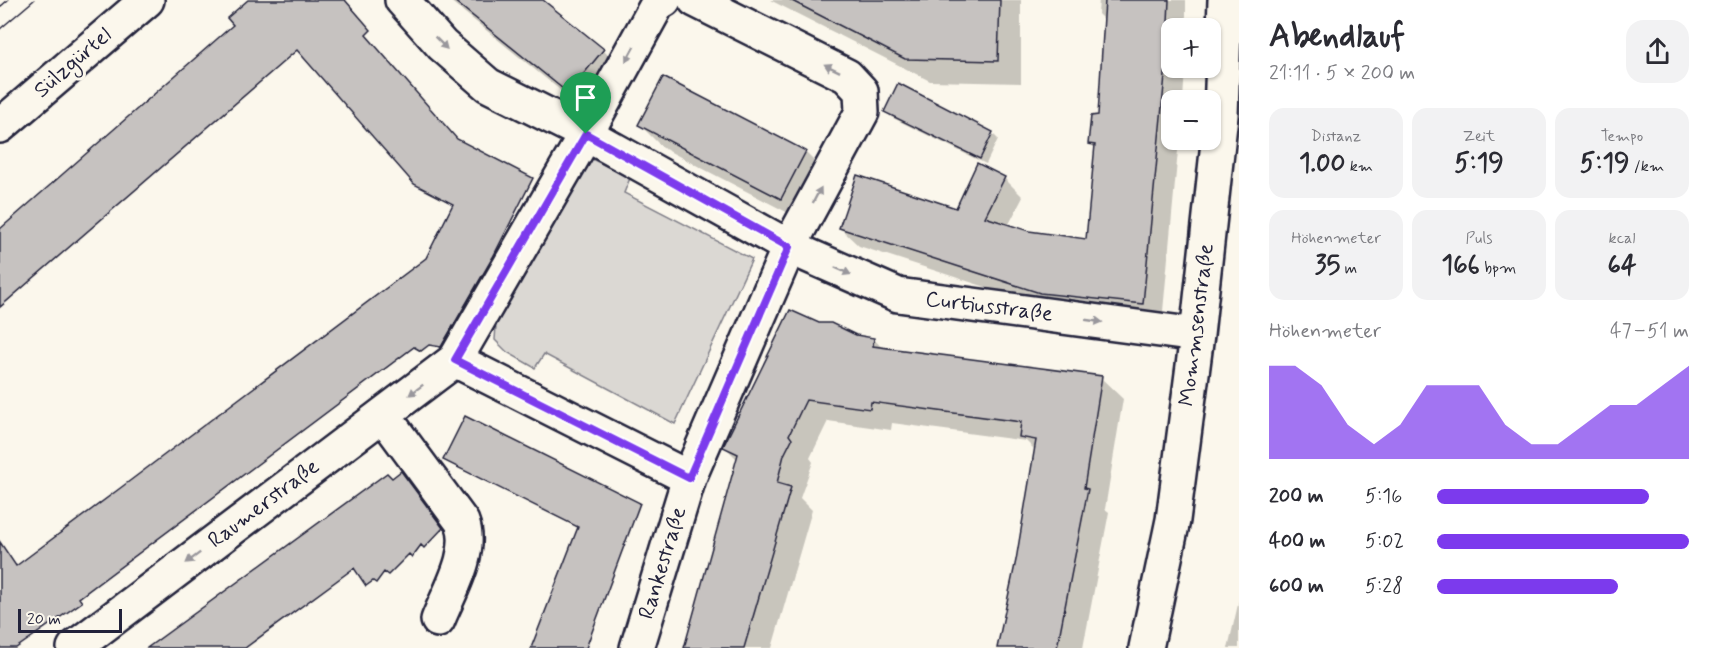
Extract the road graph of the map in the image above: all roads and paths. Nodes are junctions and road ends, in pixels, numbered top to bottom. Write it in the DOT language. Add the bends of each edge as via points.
graph roads {
  1 [pos="147,0"];
  2 [pos="402,0"];
  3 [pos="664,0"];
  4 [pos="695,0"];
  5 [pos="1225,0"];
  6 [pos="0,126"];
  7 [pos="586,134"];
  8 [pos="789,247"];
  9 [pos="1197,335"];
  10 [pos="455,360"];
  11 [pos="382,415"];
  12 [pos="689,478"];
  13 [pos="438,620"];
  14 [pos="74,648"];
  15 [pos="637,648"];
  16 [pos="1146,648"];
  1 -- 6 [label="street, Sülzgürtel"];
  2 -- 7 [label="street, Curtiusstraße, one-way" via="442,45 488,85"];
  3 -- 7 [label="street, one-way" via="658,3"];
  8 -- 4 [label="street, one-way" via="862,112 861,91 847,76"];
  5 -- 9 [label="street, Mommsenstraße" via="1221,115"];
  7 -- 8 [label="street, Curtiusstraße"];
  7 -- 10 [label="street, Raumerstraße"];
  8 -- 9 [label="street, Curtiusstraße, one-way" via="898,295"];
  8 -- 12 [label="street, Rankestraße"];
  9 -- 16 [label="street, Mommsenstraße" via="1173,520"];
  10 -- 11 [label="street, Raumerstraße, one-way"];
  10 -- 12 [label="street"];
  11 -- 13 [label="street" via="467,534"];
  11 -- 14 [label="street, Raumerstraße, one-way"];
  12 -- 15 [label="street, Rankestraße"];
}
